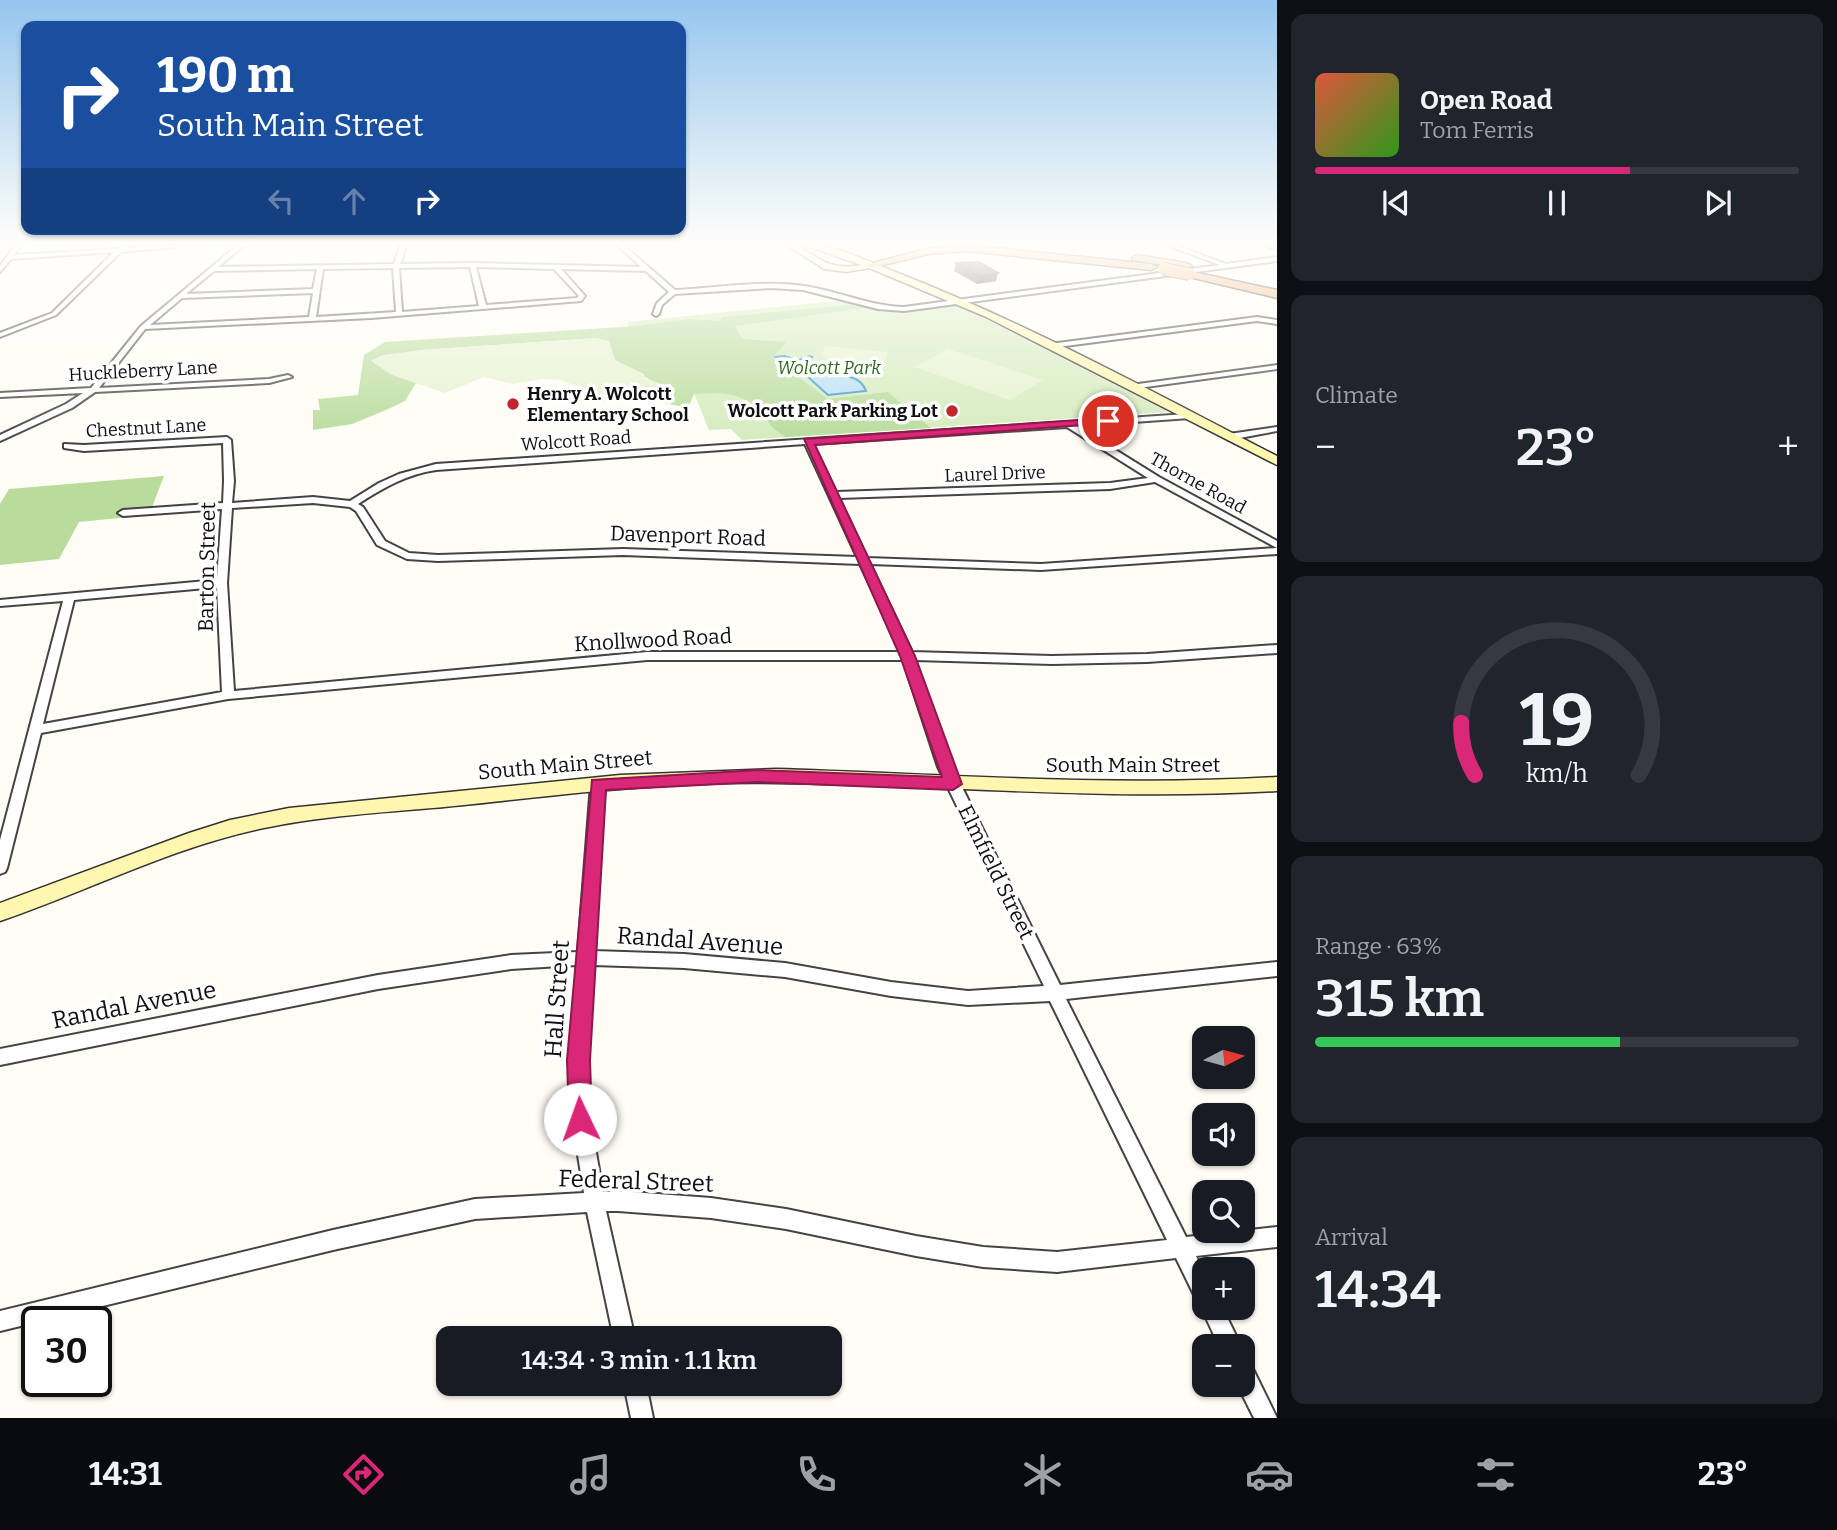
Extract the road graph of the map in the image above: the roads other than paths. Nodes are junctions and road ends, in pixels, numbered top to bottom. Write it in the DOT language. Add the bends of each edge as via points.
graph roads {
  1 [pos="58,310"];
  2 [pos="163,310"];
  3 [pos="313,310"];
  4 [pos="399,310"];
  5 [pos="453,310"];
  6 [pos="657,310"];
  7 [pos="980,310"];
  8 [pos="399,314"];
  9 [pos="656,314"];
  10 [pos="312,319"];
  11 [pos="1277,322"];
  12 [pos="143,327"];
  13 [pos="0,335"];
  14 [pos="1050,346"];
  15 [pos="1277,367"];
  16 [pos="288,377"];
  17 [pos="1131,387"];
  18 [pos="93,390"];
  19 [pos="0,395"];
  20 [pos="1187,416"];
  21 [pos="1068,424"];
  22 [pos="1277,429"];
  23 [pos="1229,437"];
  24 [pos="0,438"];
  25 [pos="227,440"];
  26 [pos="808,442"];
  27 [pos="67,446"];
  28 [pos="1277,461"];
  29 [pos="1156,478"];
  30 [pos="834,495"];
  31 [pos="352,504"];
  32 [pos="225,506"];
  33 [pos="123,513"];
  34 [pos="1277,545"];
  35 [pos="1277,551"];
  36 [pos="866,561"];
  37 [pos="222,583"];
  38 [pos="69,597"];
  39 [pos="0,603"];
  40 [pos="1277,649"];
  41 [pos="908,656"];
  42 [pos="228,695"];
  43 [pos="34,730"];
  44 [pos="953,784"];
  45 [pos="1277,784"];
  46 [pos="598,785"];
  47 [pos="0,868"];
  48 [pos="0,912"];
  49 [pos="585,958"];
  50 [pos="1277,969"];
  51 [pos="1056,993"];
  52 [pos="0,1057"];
  53 [pos="596,1201"];
  54 [pos="1277,1237"];
  55 [pos="1182,1250"];
  56 [pos="1192,1270"];
  57 [pos="0,1321"];
  58 [pos="622,1326"];
  59 [pos="637,1396"];
  60 [pos="1255,1396"];
  61 [pos="642,1418"];
  62 [pos="1266,1418"];
  1 -- 13 [label="street"];
  2 -- 12 [label="street"];
  3 -- 10 [label="street"];
  4 -- 8 [label="street"];
  5 -- 8 [label="street"];
  6 -- 9 [label="street"];
  7 -- 14 [label="main road"];
  8 -- 10 [label="street"];
  10 -- 12 [label="street"];
  11 -- 14 [label="street" via="1257,319"];
  12 -- 18 [label="street"];
  14 -- 17 [label="main road"];
  15 -- 17 [label="street"];
  16 -- 18 [label="street, Huckleberry Lane"];
  17 -- 20 [label="main road"];
  18 -- 19 [label="street, Huckleberry Lane"];
  18 -- 24 [label="street"];
  20 -- 21 [label="street, Wolcott Road"];
  20 -- 23 [label="main road"];
  21 -- 26 [label="street, Wolcott Road"];
  21 -- 29 [label="street, Thorne Road"];
  22 -- 23 [label="street"];
  23 -- 28 [label="main road"];
  25 -- 27 [label="street, Chestnut Lane"];
  25 -- 32 [label="street, Barton Street"];
  26 -- 30 [label="street, Elmfield Street"];
  26 -- 31 [label="street, Wolcott Road" via="411,470"];
  29 -- 30 [label="street, Laurel Drive" via="1110,486"];
  29 -- 34 [label="street, Thorne Road"];
  30 -- 36 [label="street, Elmfield Street"];
  31 -- 32 [label="street" via="313,500"];
  31 -- 36 [label="street, Davenport Road" via="381,543 407,556 623,552"];
  32 -- 33 [label="street"];
  32 -- 37 [label="street, Barton Street"];
  35 -- 36 [label="street, Davenport Road" via="1041,567"];
  36 -- 41 [label="street, Elmfield Street"];
  37 -- 38 [label="street"];
  37 -- 42 [label="street, Barton Street"];
  38 -- 39 [label="street"];
  38 -- 43 [label="street"];
  40 -- 41 [label="street, Knollwood Road" via="1096,659"];
  41 -- 42 [label="street, Knollwood Road" via="647,656"];
  41 -- 44 [label="street, Elmfield Street"];
  42 -- 43 [label="street, Knollwood Road"];
  43 -- 47 [label="street"];
  44 -- 45 [label="main road, South Main Street" via="1124,790"];
  44 -- 46 [label="main road, South Main Street" via="758,776"];
  44 -- 51 [label="street, Elmfield Street"];
  46 -- 48 [label="main road, South Main Street" via="253,822 188,840"];
  46 -- 49 [label="street, Hall Street"];
  49 -- 51 [label="street, Randal Avenue" via="785,970 937,996"];
  49 -- 52 [label="street, Randal Avenue" via="511,962 378,982"];
  49 -- 53 [label="street, Hall Street" via="579,1100 582,1139"];
  50 -- 51 [label="street, Randal Avenue"];
  51 -- 55 [label="street, Elmfield Street"];
  53 -- 55 [label="street, Federal Street" via="711,1208 983,1257 1058,1262"];
  53 -- 57 [label="street, Federal Street" via="475,1209"];
  53 -- 58 [label="street, Hall Street"];
  54 -- 55 [label="street, Federal Street"];
  55 -- 56 [label="street, Elmfield Street"];
  59 -- 61 [label="street"];
  60 -- 62 [label="street"];
}
